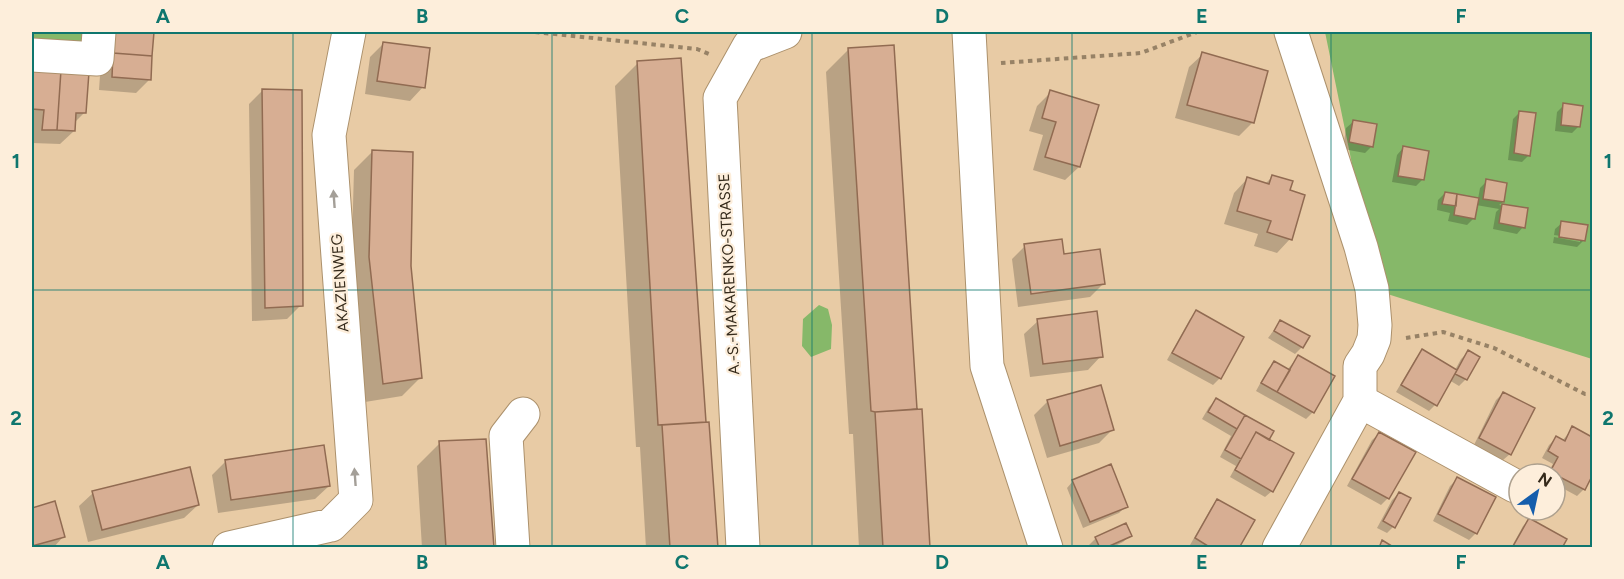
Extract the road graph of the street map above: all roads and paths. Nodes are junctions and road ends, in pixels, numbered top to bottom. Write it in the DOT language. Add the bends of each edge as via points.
graph roads {
  1 [pos="99,32"];
  2 [pos="349,32"];
  3 [pos="535,32"];
  4 [pos="785,32"];
  5 [pos="969,32"];
  6 [pos="1197,32"];
  7 [pos="1291,32"];
  8 [pos="32,55"];
  9 [pos="970,65"];
  10 [pos="738,66"];
  11 [pos="1367,352"];
  12 [pos="1593,394"];
  13 [pos="1360,401"];
  14 [pos="523,414"];
  15 [pos="1507,482"];
  16 [pos="333,536"];
  17 [pos="229,548"];
  18 [pos="513,548"];
  19 [pos="744,548"];
  20 [pos="1046,548"];
  21 [pos="1280,548"];
  1 -- 8 [label="street" via="97,59"];
  16 -- 2 [label="street, AKAZIENWEG, one-way" via="356,500 329,135"];
  3 -- 10 [label="path" via="697,49"];
  4 -- 10 [label="street, A.-S.-MAKARENKO-STRASSE" via="748,46"];
  5 -- 9 [label="street"];
  6 -- 9 [label="path" via="1141,53"];
  7 -- 11 [label="street" via="1372,289 1376,325"];
  9 -- 20 [label="street" via="987,366"];
  10 -- 19 [label="street, A.-S.-MAKARENKO-STRASSE" via="720,98"];
  11 -- 12 [label="path" via="1389,340 1443,332 1494,348"];
  11 -- 13 [label="street"];
  13 -- 15 [label="street"];
  13 -- 21 [label="street"];
  14 -- 18 [label="street" via="506,436"];
  16 -- 17 [label="street"];
}
